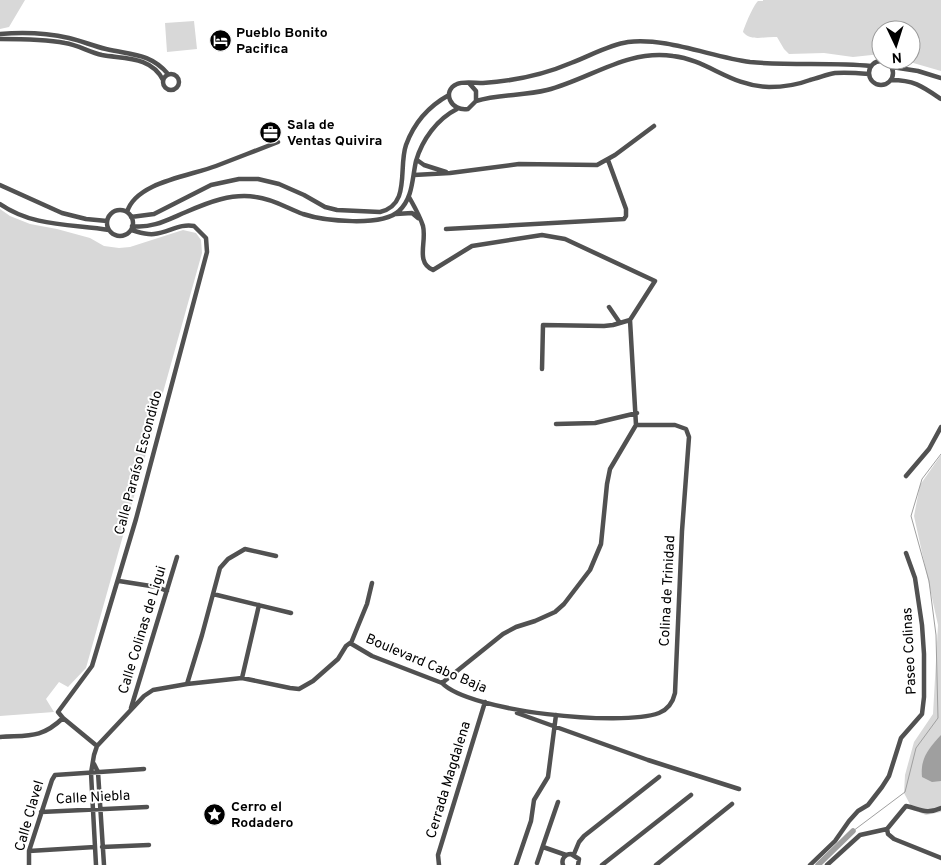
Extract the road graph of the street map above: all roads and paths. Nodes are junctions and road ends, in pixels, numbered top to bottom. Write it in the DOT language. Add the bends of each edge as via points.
graph roads {
  1 [pos="0,34"];
  2 [pos="0,39"];
  3 [pos="871,66"];
  4 [pos="871,69"];
  5 [pos="892,70"];
  6 [pos="912,70"];
  7 [pos="168,74"];
  8 [pos="869,74"];
  9 [pos="941,78"];
  10 [pos="163,80"];
  11 [pos="891,80"];
  12 [pos="469,83"];
  13 [pos="449,95"];
  14 [pos="941,99"];
  15 [pos="476,101"];
  16 [pos="457,108"];
  17 [pos="654,126"];
  18 [pos="278,142"];
  19 [pos="417,160"];
  20 [pos="608,160"];
  21 [pos="450,173"];
  22 [pos="414,175"];
  23 [pos="0,185"];
  24 [pos="409,197"];
  25 [pos="0,204"];
  26 [pos="127,212"];
  27 [pos="393,215"];
  28 [pos="131,217"];
  29 [pos="107,220"];
  30 [pos="421,221"];
  31 [pos="131,228"];
  32 [pos="446,229"];
  33 [pos="109,230"];
  34 [pos="609,307"];
  35 [pos="630,320"];
  36 [pos="620,323"];
  37 [pos="542,369"];
  38 [pos="637,413"];
  39 [pos="556,424"];
  40 [pos="636,425"];
  41 [pos="941,427"];
  42 [pos="906,476"];
  43 [pos="906,552"];
  44 [pos="176,556"];
  45 [pos="276,556"];
  46 [pos="118,581"];
  47 [pos="372,582"];
  48 [pos="167,591"];
  49 [pos="213,594"];
  50 [pos="258,605"];
  51 [pos="291,613"];
  52 [pos="351,643"];
  53 [pos="242,678"];
  54 [pos="442,683"];
  55 [pos="187,684"];
  56 [pos="485,702"];
  57 [pos="509,709"];
  58 [pos="130,710"];
  59 [pos="556,715"];
  60 [pos="625,717"];
  61 [pos="63,718"];
  62 [pos="555,727"];
  63 [pos="0,737"];
  64 [pos="97,746"];
  65 [pos="94,764"];
  66 [pos="144,769"];
  67 [pos="98,772"];
  68 [pos="91,773"];
  69 [pos="659,777"];
  70 [pos="739,789"];
  71 [pos="690,795"];
  72 [pos="558,802"];
  73 [pos="732,804"];
  74 [pos="147,806"];
  75 [pos="941,808"];
  76 [pos="93,809"];
  77 [pos="100,809"];
  78 [pos="41,812"];
  79 [pos="887,829"];
  80 [pos="149,845"];
  81 [pos="95,847"];
  82 [pos="102,847"];
  83 [pos="543,847"];
  84 [pos="29,851"];
  85 [pos="574,854"];
  86 [pos="566,855"];
  87 [pos="941,858"];
  88 [pos="538,863"];
  89 [pos="815,864"];
  90 [pos="29,865"];
  91 [pos="96,865"];
  92 [pos="104,865"];
  93 [pos="439,865"];
  94 [pos="516,865"];
  95 [pos="563,865"];
  96 [pos="578,865"];
  97 [pos="602,865"];
  98 [pos="656,865"];
  99 [pos="828,865"];
  1 -- 7 [label="street" via="56,36 136,54 149,59"];
  2 -- 10 [label="street" via="64,42 102,55 135,59 152,67"];
  3 -- 12 [label="street" via="755,62 640,41 608,47 535,75"];
  4 -- 8 [label="street"];
  5 -- 11 [label="street"];
  6 -- 9 [label="street"];
  7 -- 10 [label="street"];
  7 -- 10 [label="street" via="177,77 178,86 171,90 166,88"];
  8 -- 11 [label="street" via="876,84"];
  8 -- 15 [label="street" via="835,73 782,87 753,85 726,77 688,58 661,54 621,61 584,78 546,90"];
  11 -- 14 [label="street" via="910,80"];
  12 -- 13 [label="street" via="458,83"];
  12 -- 15 [label="street" via="476,91"];
  13 -- 16 [label="street"];
  13 -- 28 [label="street" via="429,109 412,131 403,160 400,195 386,210 337,210 279,184 239,179 211,185 154,214"];
  15 -- 16 [label="street" via="468,109"];
  16 -- 19 [label="street" via="432,129"];
  17 -- 20 [label="street"];
  18 -- 26 [label="street" via="159,184 132,201"];
  19 -- 21 [label="street"];
  19 -- 22 [label="street"];
  20 -- 21 [label="street" via="591,166 519,164"];
  20 -- 32 [label="street" via="626,209 624,219"];
  21 -- 22 [label="street"];
  22 -- 24 [label="street"];
  23 -- 29 [label="street" via="62,213"];
  24 -- 27 [label="street"];
  24 -- 30 [label="street"];
  25 -- 33 [label="street" via="35,220"];
  26 -- 28 [label="street"];
  26 -- 29 [label="street" via="115,211"];
  27 -- 30 [label="street" via="412,213"];
  27 -- 31 [label="street" via="370,220 319,218 267,199 244,196 216,200 156,225"];
  28 -- 31 [label="street"];
  29 -- 33 [label="street"];
  30 -- 35 [label="street" via="423,259 433,270 472,246 542,235 565,239 655,281"];
  31 -- 33 [label="street" via="120,236"];
  31 -- 46 [label="street, Calle Paraíso Escondido" via="152,235 183,225 194,226 206,238 207,252"];
  34 -- 36 [label="street"];
  35 -- 36 [label="street"];
  35 -- 38 [label="street"];
  36 -- 37 [label="street" via="604,326 543,325"];
  38 -- 39 [label="street" via="595,423"];
  38 -- 40 [label="street"];
  40 -- 54 [label="street" via="610,469 601,544 580,584 555,612 511,629"];
  40 -- 60 [label="street, Colina de Trinidad" via="675,425 686,429 689,440 674,700 659,713"];
  41 -- 42 [label="street" via="929,449"];
  43 -- 89 [label="street, Paseo Colinas" via="915,578 922,625 922,714 900,738 889,776 882,787 849,821"];
  44 -- 48 [label="street, Calle Colinas de Ligui"];
  45 -- 49 [label="street" via="245,549 235,554 220,568"];
  46 -- 48 [label="street"];
  46 -- 61 [label="street, Calle Paraíso Escondido" via="92,666 58,711"];
  47 -- 52 [label="street"];
  48 -- 58 [label="street, Calle Colinas de Ligui"];
  49 -- 50 [label="street"];
  49 -- 55 [label="street"];
  50 -- 51 [label="street"];
  50 -- 53 [label="street"];
  52 -- 53 [label="street, Boulevard Cabo Baja" via="338,659 299,689"];
  52 -- 54 [label="street, Boulevard Cabo Baja" via="372,656"];
  53 -- 55 [label="street, Boulevard Cabo Baja"];
  54 -- 56 [label="street, Boulevard Cabo Baja" via="452,691"];
  55 -- 58 [label="street, Boulevard Cabo Baja" via="153,690"];
  56 -- 57 [label="street, Boulevard Cabo Baja"];
  56 -- 93 [label="street, Cerrada Magdalena" via="438,855"];
  57 -- 59 [label="street, Boulevard Cabo Baja"];
  57 -- 62 [label="street, Boulevard Cabo Baja"];
  58 -- 64 [label="street, Boulevard Cabo Baja"];
  59 -- 60 [label="street, Boulevard Cabo Baja"];
  59 -- 62 [label="street"];
  61 -- 63 [label="street" via="46,732"];
  61 -- 64 [label="street"];
  62 -- 70 [label="street, Boulevard Cabo Baja"];
  62 -- 94 [label="street" via="548,777 534,800"];
  64 -- 65 [label="street"];
  65 -- 67 [label="street"];
  65 -- 68 [label="street"];
  66 -- 67 [label="street"];
  67 -- 68 [label="street"];
  67 -- 77 [label="street"];
  68 -- 76 [label="street"];
  68 -- 78 [label="street, Calle Clavel" via="55,775"];
  69 -- 85 [label="street" via="584,836"];
  71 -- 97 [label="street"];
  72 -- 83 [label="street"];
  73 -- 98 [label="street"];
  74 -- 77 [label="street, Calle Niebla"];
  75 -- 79 [label="street" via="922,812 906,806"];
  76 -- 77 [label="street, Calle Niebla"];
  76 -- 78 [label="street, Calle Niebla"];
  76 -- 81 [label="street"];
  77 -- 82 [label="street"];
  78 -- 84 [label="street, Calle Clavel"];
  79 -- 87 [label="street" via="894,838"];
  79 -- 99 [label="street" via="860,835"];
  80 -- 82 [label="street"];
  81 -- 84 [label="street"];
  81 -- 91 [label="street"];
  82 -- 92 [label="street"];
  83 -- 86 [label="street"];
  83 -- 88 [label="street"];
  84 -- 90 [label="street, Calle Clavel"];
  85 -- 86 [label="street"];
  85 -- 96 [label="street"];
  86 -- 95 [label="street"];
}
